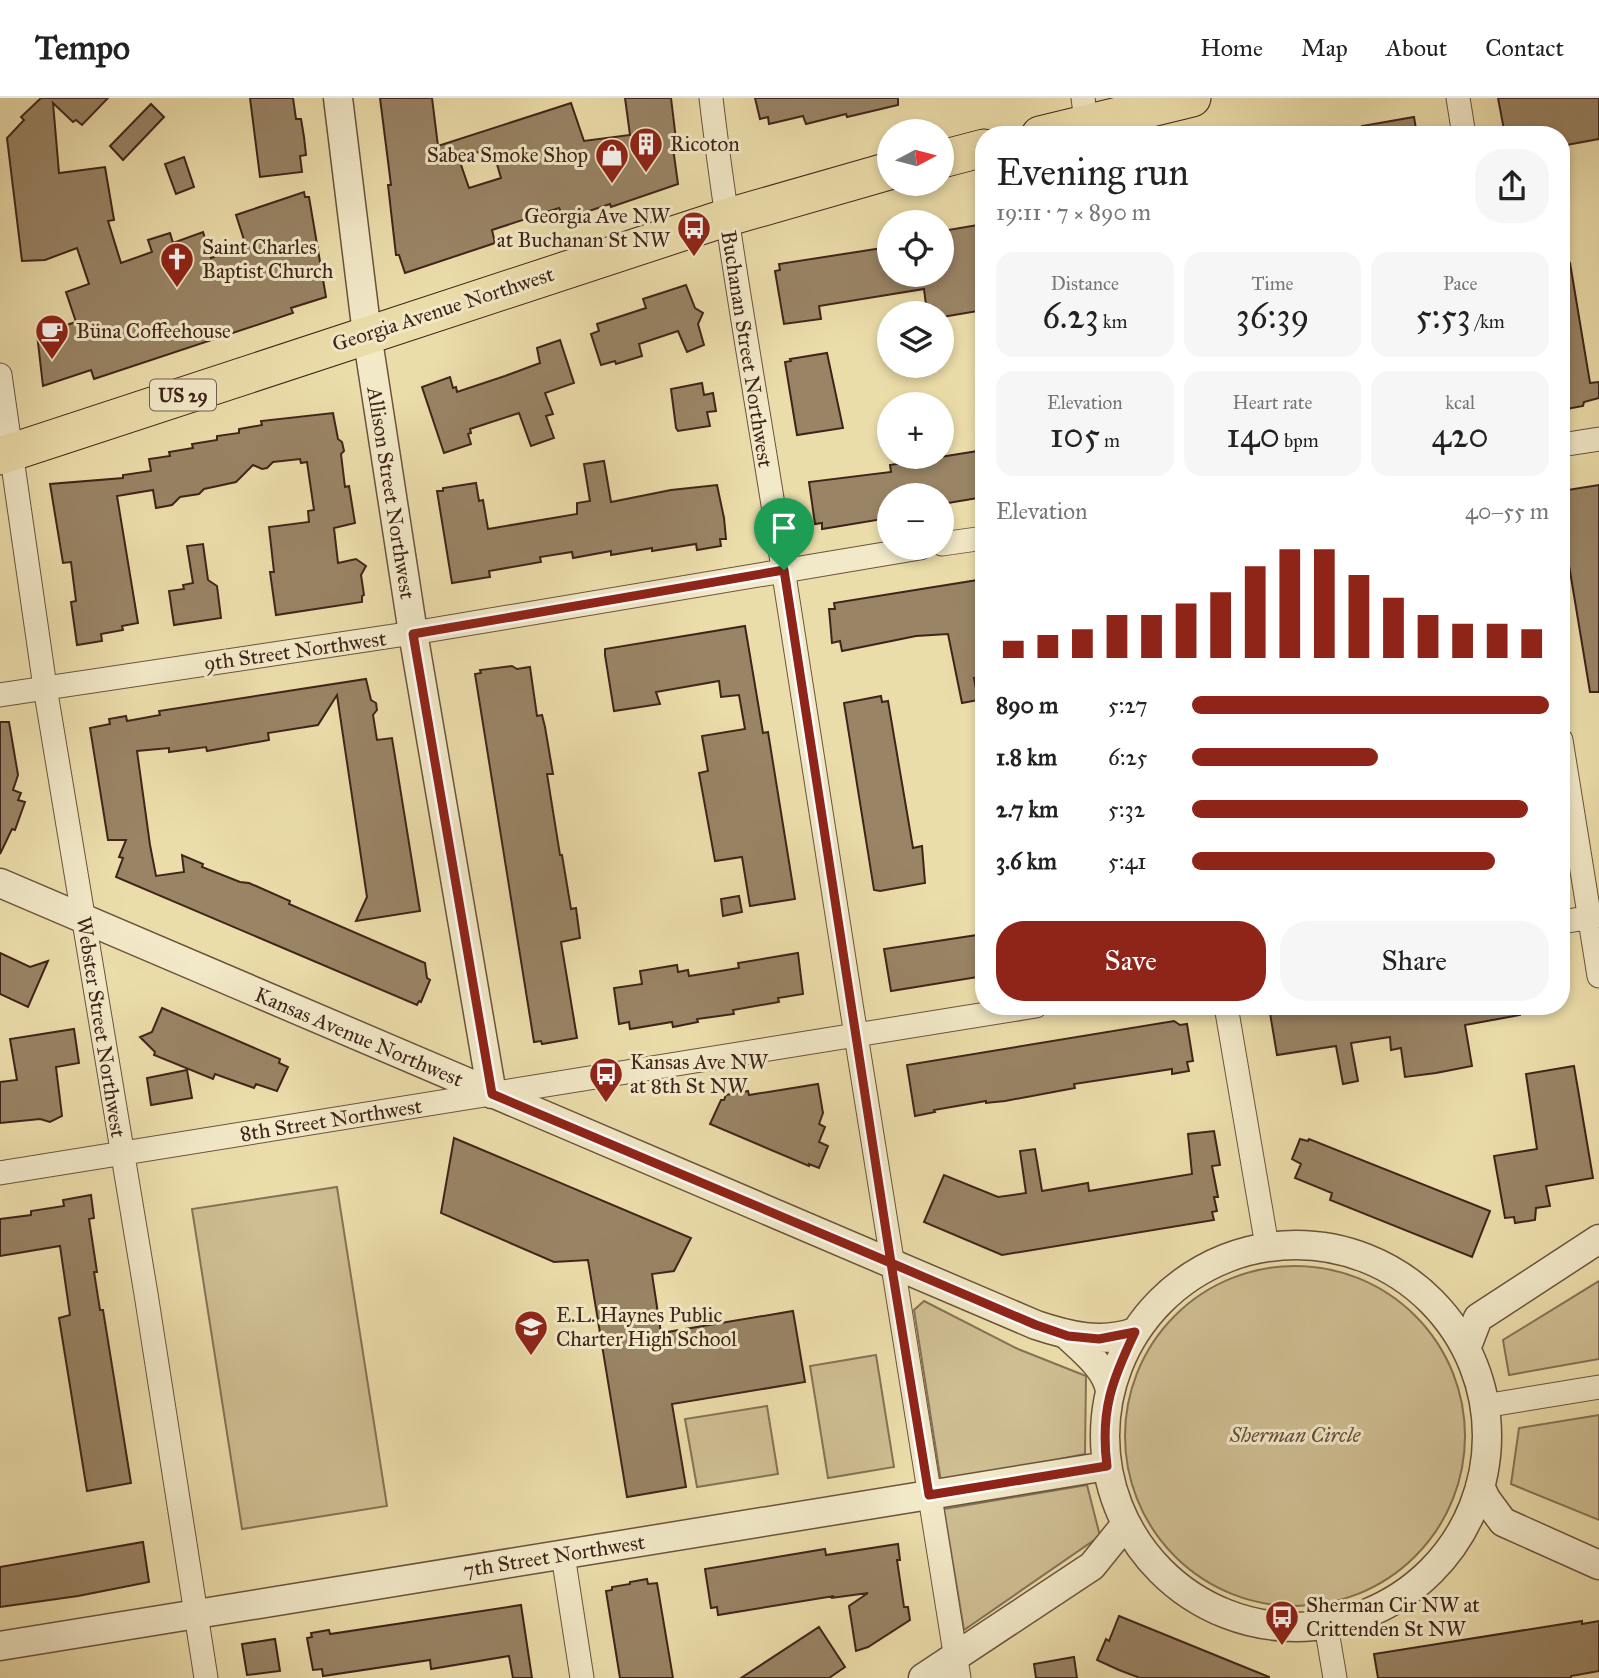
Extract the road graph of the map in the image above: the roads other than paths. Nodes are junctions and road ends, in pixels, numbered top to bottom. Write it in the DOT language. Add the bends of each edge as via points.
graph roads {
  1 [pos="338,98"];
  2 [pos="710,98"];
  3 [pos="1192,98"];
  4 [pos="1458,98"];
  5 [pos="1085,119"];
  6 [pos="1065,126"];
  7 [pos="1463,126"];
  8 [pos="975,150"];
  9 [pos="954,156"];
  10 [pos="877,174"];
  11 [pos="725,218"];
  12 [pos="367,334"];
  13 [pos="0,375"];
  14 [pos="1599,439"];
  15 [pos="1570,444"];
  16 [pos="5,454"];
  17 [pos="975,539"];
  18 [pos="954,542"];
  19 [pos="877,555"];
  20 [pos="784,570"];
  21 [pos="413,634"];
  22 [pos="45,687"];
  23 [pos="0,695"];
  24 [pos="1570,788"];
  25 [pos="0,883"];
  26 [pos="1594,916"];
  27 [pos="83,919"];
  28 [pos="1570,920"];
  29 [pos="1599,976"];
  30 [pos="980,1015"];
  31 [pos="1228,1015"];
  32 [pos="854,1035"];
  33 [pos="492,1094"];
  34 [pos="122,1153"];
  35 [pos="0,1173"];
  36 [pos="1599,1239"];
  37 [pos="1267,1246"];
  38 [pos="891,1263"];
  39 [pos="1444,1316"];
  40 [pos="1478,1318"];
  41 [pos="1135,1332"];
  42 [pos="1068,1336"];
  43 [pos="1466,1349"];
  44 [pos="1599,1387"];
  45 [pos="1110,1391"];
  46 [pos="1484,1406"];
  47 [pos="1107,1466"];
  48 [pos="1480,1486"];
  49 [pos="929,1495"];
  50 [pos="1500,1521"];
  51 [pos="1126,1524"];
  52 [pos="1461,1532"];
  53 [pos="563,1555"];
  54 [pos="1150,1559"];
  55 [pos="1599,1565"];
  56 [pos="1092,1566"];
  57 [pos="196,1614"];
  58 [pos="1326,1625"];
  59 [pos="0,1646"];
  60 [pos="957,1667"];
  61 [pos="206,1678"];
  62 [pos="582,1678"];
  63 [pos="923,1678"];
  64 [pos="1335,1678"];
  1 -- 12 [label="street, Allison Street Northwest"];
  2 -- 11 [label="street, Buchanan Street Northwest"];
  3 -- 5 [label="highway"];
  4 -- 7 [label="street"];
  5 -- 6 [label="highway"];
  8 -- 9 [label="highway"];
  10 -- 11 [label="highway, Georgia Avenue Northwest / US 29"];
  11 -- 12 [label="highway, Georgia Avenue Northwest / US 29"];
  11 -- 20 [label="street, Buchanan Street Northwest"];
  12 -- 16 [label="highway, Georgia Avenue Northwest / US 29"];
  12 -- 21 [label="street, Allison Street Northwest"];
  13 -- 16 [label="street, Webster Street Northwest"];
  14 -- 15 [label="street"];
  16 -- 22 [label="street, Webster Street Northwest"];
  17 -- 18 [label="street"];
  19 -- 20 [label="street, 9th Street Northwest"];
  20 -- 21 [label="street, 9th Street Northwest"];
  20 -- 32 [label="street, Buchanan Street Northwest"];
  21 -- 22 [label="street, 9th Street Northwest"];
  21 -- 33 [label="street, Allison Street Northwest"];
  22 -- 23 [label="street, 9th Street Northwest"];
  22 -- 27 [label="street, Webster Street Northwest"];
  24 -- 26 [label="street"];
  25 -- 27 [label="street, Kansas Avenue Northwest"];
  26 -- 28 [label="street"];
  26 -- 29 [label="street"];
  27 -- 33 [label="street, Kansas Avenue Northwest"];
  27 -- 34 [label="street, Webster Street Northwest"];
  30 -- 32 [label="street, 8th Street Northwest"];
  31 -- 37 [label="street"];
  32 -- 33 [label="street, 8th Street Northwest"];
  32 -- 38 [label="street, Buchanan Street Northwest"];
  33 -- 34 [label="street, 8th Street Northwest"];
  33 -- 38 [label="street, Kansas Avenue Northwest"];
  34 -- 35 [label="street, 8th Street Northwest"];
  34 -- 57 [label="street, Webster Street Northwest"];
  36 -- 40 [label="street"];
  37 -- 39 [label="street" via="1313,1245 1373,1260 1417,1287"];
  37 -- 41 [label="street" via="1196,1272 1165,1296"];
  38 -- 42 [label="street, Kansas Avenue Northwest"];
  38 -- 49 [label="street, Buchanan Street Northwest"];
  39 -- 40 [label="street"];
  39 -- 43 [label="street"];
  40 -- 43 [label="street"];
  41 -- 42 [label="street, Kansas Avenue Northwest" via="1099,1339"];
  41 -- 45 [label="street"];
  42 -- 45 [label="street, Kansas Avenue Northwest" via="1109,1380"];
  43 -- 46 [label="street"];
  44 -- 46 [label="street"];
  45 -- 47 [label="street" via="1104,1434"];
  46 -- 48 [label="street" via="1486,1453"];
  47 -- 49 [label="street, 7th Street Northwest"];
  47 -- 51 [label="street"];
  48 -- 50 [label="street"];
  48 -- 52 [label="street"];
  49 -- 53 [label="street, 7th Street Northwest"];
  49 -- 60 [label="street, Buchanan Street Northwest"];
  50 -- 52 [label="street"];
  50 -- 55 [label="street"];
  51 -- 54 [label="street"];
  51 -- 56 [label="street"];
  52 -- 58 [label="street" via="1442,1559 1408,1591 1362,1616"];
  53 -- 57 [label="street, 7th Street Northwest"];
  53 -- 62 [label="street"];
  54 -- 56 [label="street"];
  54 -- 58 [label="street" via="1186,1593 1233,1617 1284,1627"];
  56 -- 60 [label="street"];
  57 -- 59 [label="street, 7th Street Northwest"];
  57 -- 61 [label="street, Webster Street Northwest"];
  58 -- 64 [label="street"];
  60 -- 63 [label="street"];
}
